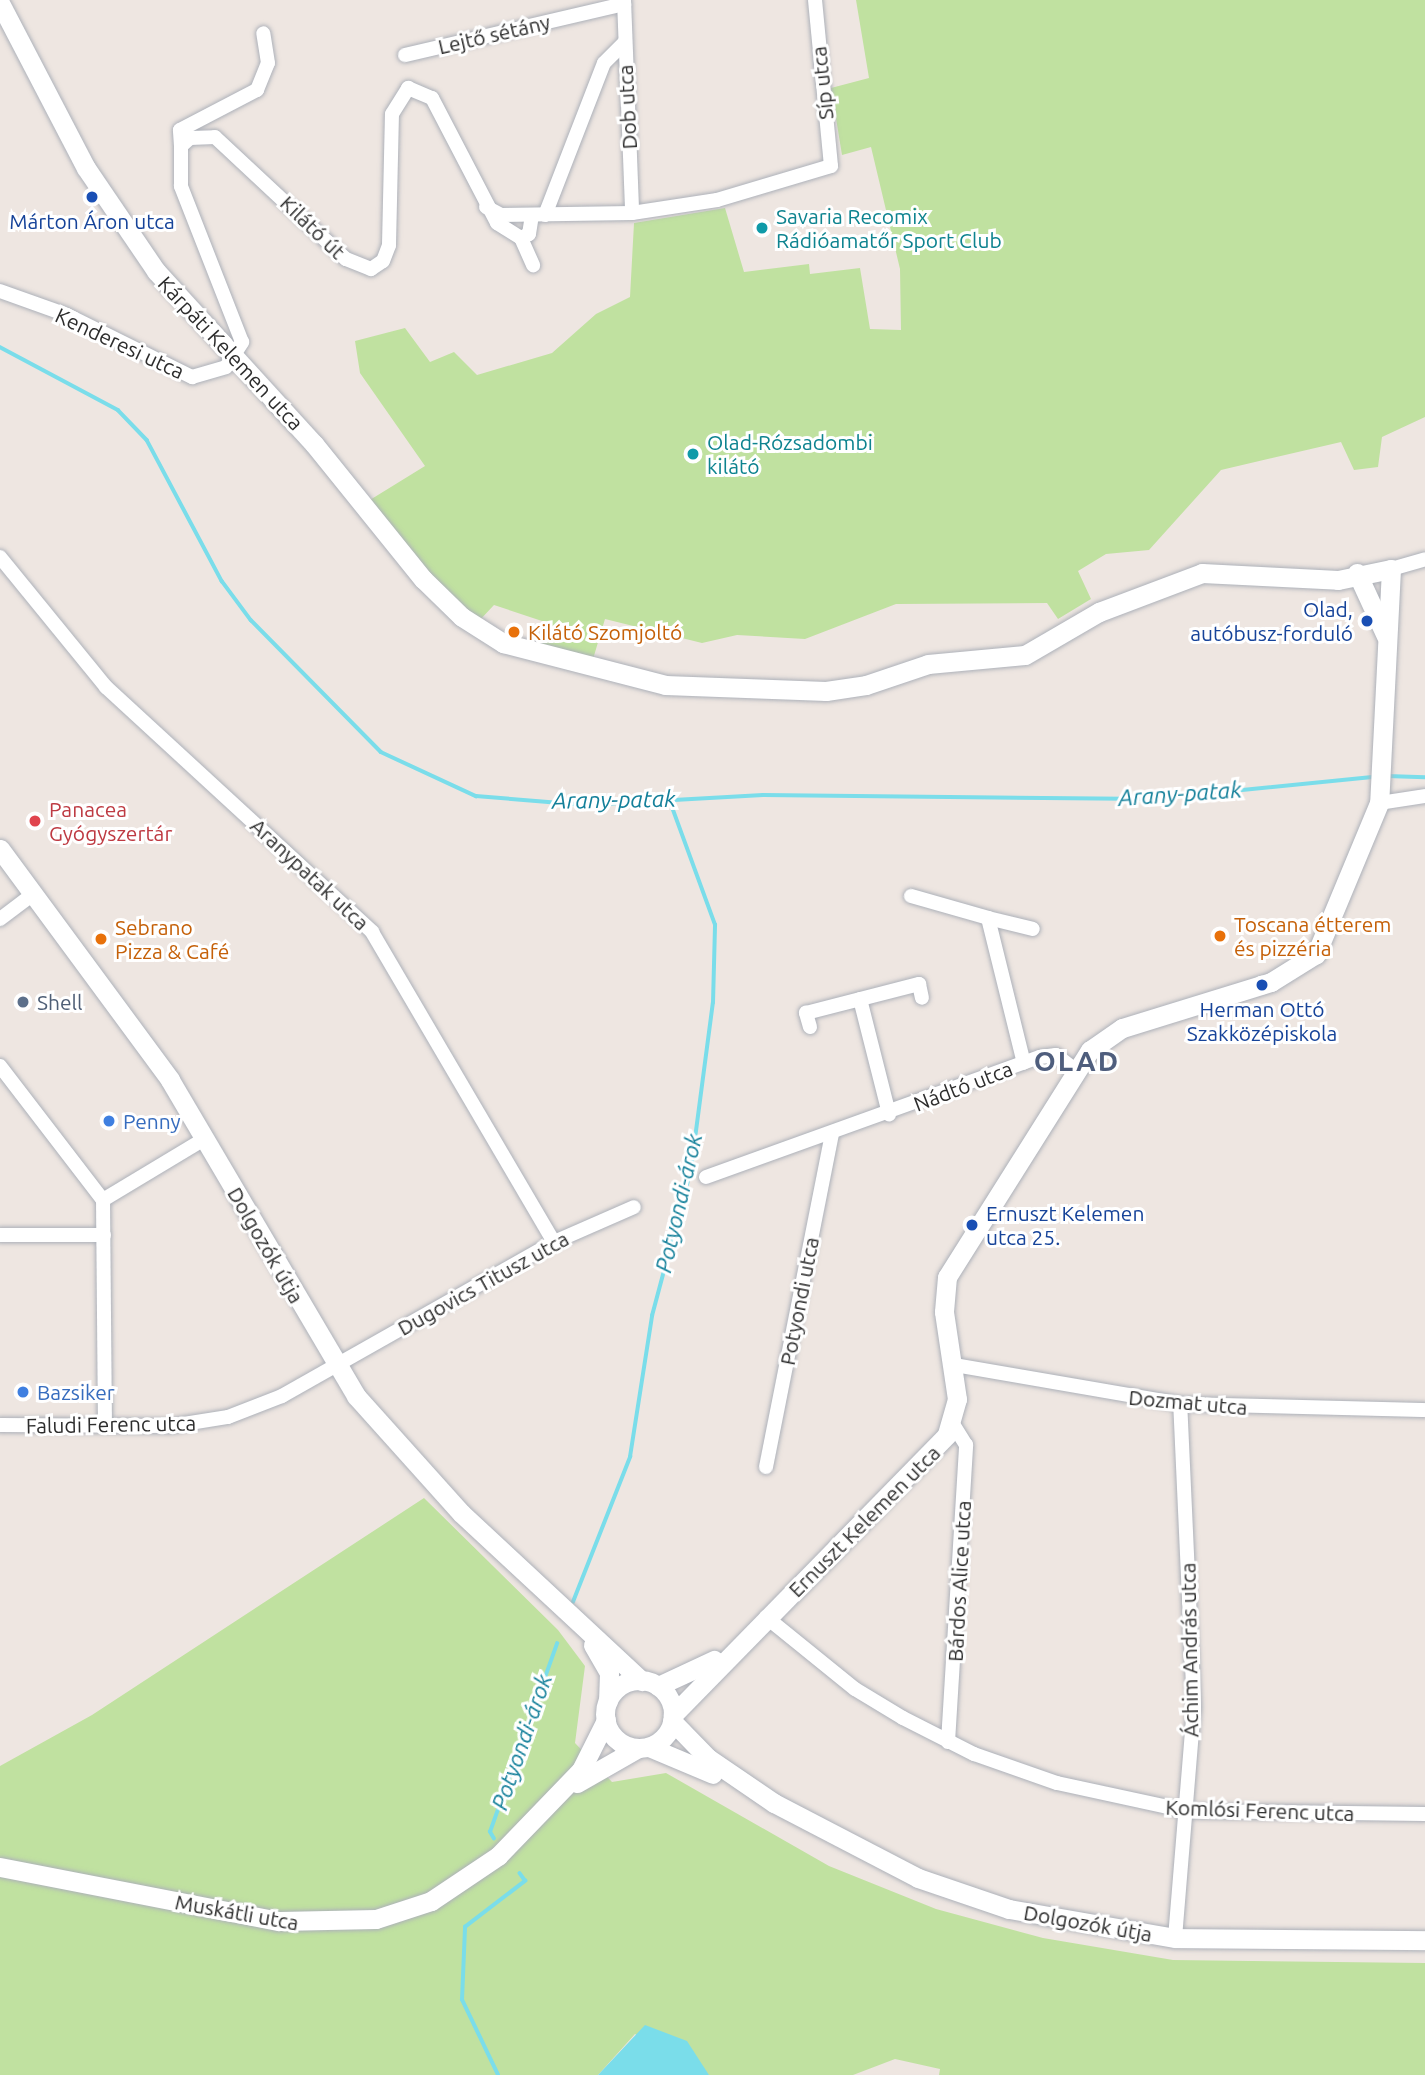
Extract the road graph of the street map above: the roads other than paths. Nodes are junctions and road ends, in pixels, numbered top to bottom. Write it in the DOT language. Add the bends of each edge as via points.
graph roads {
  1 [pos="815,0"];
  2 [pos="624,2"];
  3 [pos="0,3"];
  4 [pos="263,33"];
  5 [pos="624,43"];
  6 [pos="405,55"];
  7 [pos="181,146"];
  8 [pos="484,206"];
  9 [pos="632,213"];
  10 [pos="538,215"];
  11 [pos="521,238"];
  12 [pos="533,265"];
  13 [pos="0,291"];
  14 [pos="236,356"];
  15 [pos="0,557"];
  16 [pos="1425,559"];
  17 [pos="1391,569"];
  18 [pos="1357,573"];
  19 [pos="1388,641"];
  20 [pos="1425,796"];
  21 [pos="1379,798"];
  22 [pos="0,849"];
  23 [pos="33,894"];
  24 [pos="911,896"];
  25 [pos="988,918"];
  26 [pos="0,919"];
  27 [pos="1033,929"];
  28 [pos="922,998"];
  29 [pos="860,999"];
  30 [pos="810,1027"];
  31 [pos="1024,1063"];
  32 [pos="0,1066"];
  33 [pos="1075,1070"];
  34 [pos="889,1114"];
  35 [pos="832,1135"];
  36 [pos="204,1139"];
  37 [pos="706,1177"];
  38 [pos="103,1200"];
  39 [pos="634,1207"];
  40 [pos="0,1235"];
  41 [pos="104,1235"];
  42 [pos="554,1242"];
  43 [pos="335,1364"];
  44 [pos="955,1365"];
  45 [pos="1180,1404"];
  46 [pos="1425,1410"];
  47 [pos="953,1424"];
  48 [pos="0,1425"];
  49 [pos="105,1426"];
  50 [pos="766,1467"];
  51 [pos="566,1612"];
  52 [pos="766,1617"];
  53 [pos="739,1643"];
  54 [pos="650,1683"];
  55 [pos="607,1711"];
  56 [pos="673,1718"];
  57 [pos="948,1742"];
  58 [pos="643,1747"];
  59 [pos="561,1793"];
  60 [pos="774,1803"];
  61 [pos="1187,1811"];
  62 [pos="1425,1814"];
  63 [pos="0,1867"];
  64 [pos="1175,1937"];
  65 [pos="1425,1940"];
  1 -- 9 [label="street, Síp utca" via="831,166 717,200"];
  2 -- 5 [label="street, Dob utca"];
  2 -- 6 [label="street, Lejtő sétány"];
  3 -- 14 [label="street, Kárpáti Kelemen utca" via="103,198 178,297"];
  4 -- 7 [label="street" via="268,62 257,90 180,130"];
  5 -- 9 [label="street, Dob utca"];
  5 -- 10 [label="street" via="604,63"];
  7 -- 8 [label="street, Kilátó út" via="202,135 221,141 346,259 371,269 389,245 391,114 400,93 417,88 439,109"];
  7 -- 14 [label="street" via="176,169 242,342"];
  8 -- 10 [label="street" via="501,215"];
  8 -- 11 [label="street"];
  9 -- 10 [label="street"];
  10 -- 11 [label="street" via="529,234"];
  11 -- 12 [label="street"];
  13 -- 14 [label="street, Kenderesi utca" via="67,315 192,377 226,367"];
  14 -- 18 [label="street, Kárpáti Kelemen utca" via="422,579 462,617 524,651 679,687 848,689 928,664 1025,655 1099,612 1202,573 1315,580"];
  15 -- 42 [label="street, Aranypatak utca" via="106,687 372,932"];
  16 -- 17 [label="street"];
  17 -- 18 [label="street"];
  17 -- 19 [label="street, Ernuszt Kelemen utca"];
  18 -- 19 [label="street"];
  19 -- 21 [label="street, Ernuszt Kelemen utca"];
  20 -- 21 [label="street"];
  21 -- 33 [label="street, Ernuszt Kelemen utca" via="1328,935 1307,963 1270,982 1122,1028"];
  22 -- 23 [label="street, Dolgozók útja"];
  23 -- 26 [label="street"];
  23 -- 36 [label="street, Dolgozók útja" via="170,1080"];
  24 -- 25 [label="street"];
  25 -- 27 [label="street"];
  25 -- 31 [label="street"];
  28 -- 29 [label="street" via="919,984"];
  29 -- 30 [label="street" via="806,1013"];
  29 -- 34 [label="street, Nádtó utca"];
  31 -- 33 [label="street, Nádtó utca" via="1056,1055"];
  31 -- 34 [label="street, Nádtó utca"];
  32 -- 38 [label="street"];
  33 -- 44 [label="street, Ernuszt Kelemen utca" via="1015,1175 950,1268 944,1312"];
  34 -- 35 [label="street, Nádtó utca"];
  35 -- 37 [label="street, Nádtó utca"];
  35 -- 50 [label="street, Potyondi utca"];
  36 -- 38 [label="street"];
  36 -- 43 [label="street, Dolgozók útja"];
  38 -- 41 [label="street"];
  39 -- 42 [label="street, Dugovics Titusz utca"];
  40 -- 41 [label="street"];
  41 -- 49 [label="street"];
  42 -- 43 [label="street, Dugovics Titusz utca"];
  43 -- 49 [label="street, Faludi Ferenc utca" via="228,1417 202,1424"];
  43 -- 51 [label="street, Dolgozók útja" via="414,1466"];
  44 -- 45 [label="street, Dozmat utca"];
  44 -- 47 [label="street, Ernuszt Kelemen utca"];
  45 -- 46 [label="street, Dozmat utca"];
  45 -- 61 [label="street, Áchim András utca" via="1194,1709"];
  47 -- 52 [label="street, Ernuszt Kelemen utca" via="929,1460"];
  47 -- 57 [label="street, Bárdos Alice utca" via="966,1445"];
  48 -- 49 [label="street, Faludi Ferenc utca"];
  51 -- 54 [label="street, Dolgozók útja"];
  51 -- 55 [label="street, Dolgozók útja" via="609,1673"];
  52 -- 53 [label="street, Ernuszt Kelemen utca"];
  52 -- 57 [label="street, Komlósi Ferenc utca" via="855,1689"];
  53 -- 54 [label="street, Ernuszt Kelemen utca"];
  53 -- 56 [label="street, Ernuszt Kelemen utca"];
  54 -- 55 [label="street" via="619,1687"];
  54 -- 56 [label="street"];
  55 -- 58 [label="street" via="617,1740"];
  55 -- 59 [label="street, Muskátli utca" via="596,1748"];
  56 -- 58 [label="street" via="664,1737"];
  56 -- 60 [label="street, Dolgozók útja" via="708,1758"];
  57 -- 61 [label="street, Komlósi Ferenc utca" via="1057,1783"];
  58 -- 59 [label="street, Muskátli utca"];
  58 -- 60 [label="street, Dolgozók útja"];
  59 -- 63 [label="street, Muskátli utca" via="498,1856 451,1890 405,1911 345,1923 248,1917"];
  60 -- 64 [label="street, Dolgozók útja" via="948,1890 1053,1919"];
  61 -- 62 [label="street, Komlósi Ferenc utca"];
  61 -- 64 [label="street, Áchim András utca"];
  64 -- 65 [label="street, Dolgozók útja"];
}
